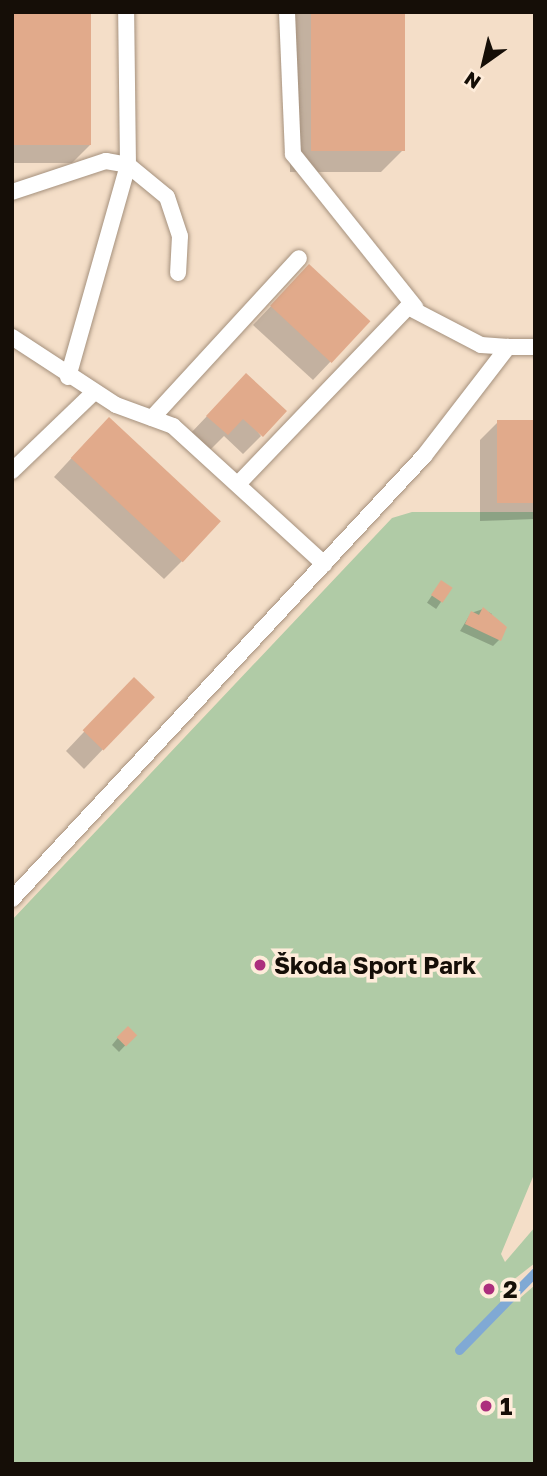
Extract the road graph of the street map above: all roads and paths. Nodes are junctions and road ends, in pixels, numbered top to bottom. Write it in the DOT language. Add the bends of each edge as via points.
graph roads {
  1 [pos="126,12"];
  2 [pos="287,12"];
  3 [pos="128,165"];
  4 [pos="12,192"];
  5 [pos="299,258"];
  6 [pos="178,273"];
  7 [pos="415,307"];
  8 [pos="12,337"];
  9 [pos="508,347"];
  10 [pos="535,347"];
  11 [pos="68,377"];
  12 [pos="94,392"];
  13 [pos="152,418"];
  14 [pos="12,471"];
  15 [pos="239,483"];
  16 [pos="324,564"];
  17 [pos="12,899"];
  1 -- 3 [label="lane"];
  2 -- 7 [label="lane" via="293,154"];
  3 -- 4 [label="lane" via="106,161"];
  3 -- 6 [label="lane" via="167,197 180,236"];
  3 -- 11 [label="lane"];
  5 -- 13 [label="lane"];
  7 -- 9 [label="lane" via="481,345"];
  7 -- 15 [label="lane" via="390,319"];
  8 -- 11 [label="lane"];
  9 -- 10 [label="lane"];
  9 -- 16 [label="lane" via="424,456"];
  11 -- 12 [label="lane"];
  12 -- 13 [label="lane"];
  12 -- 14 [label="lane"];
  13 -- 15 [label="lane" via="183,433"];
  15 -- 16 [label="lane"];
  16 -- 17 [label="lane"];
}
